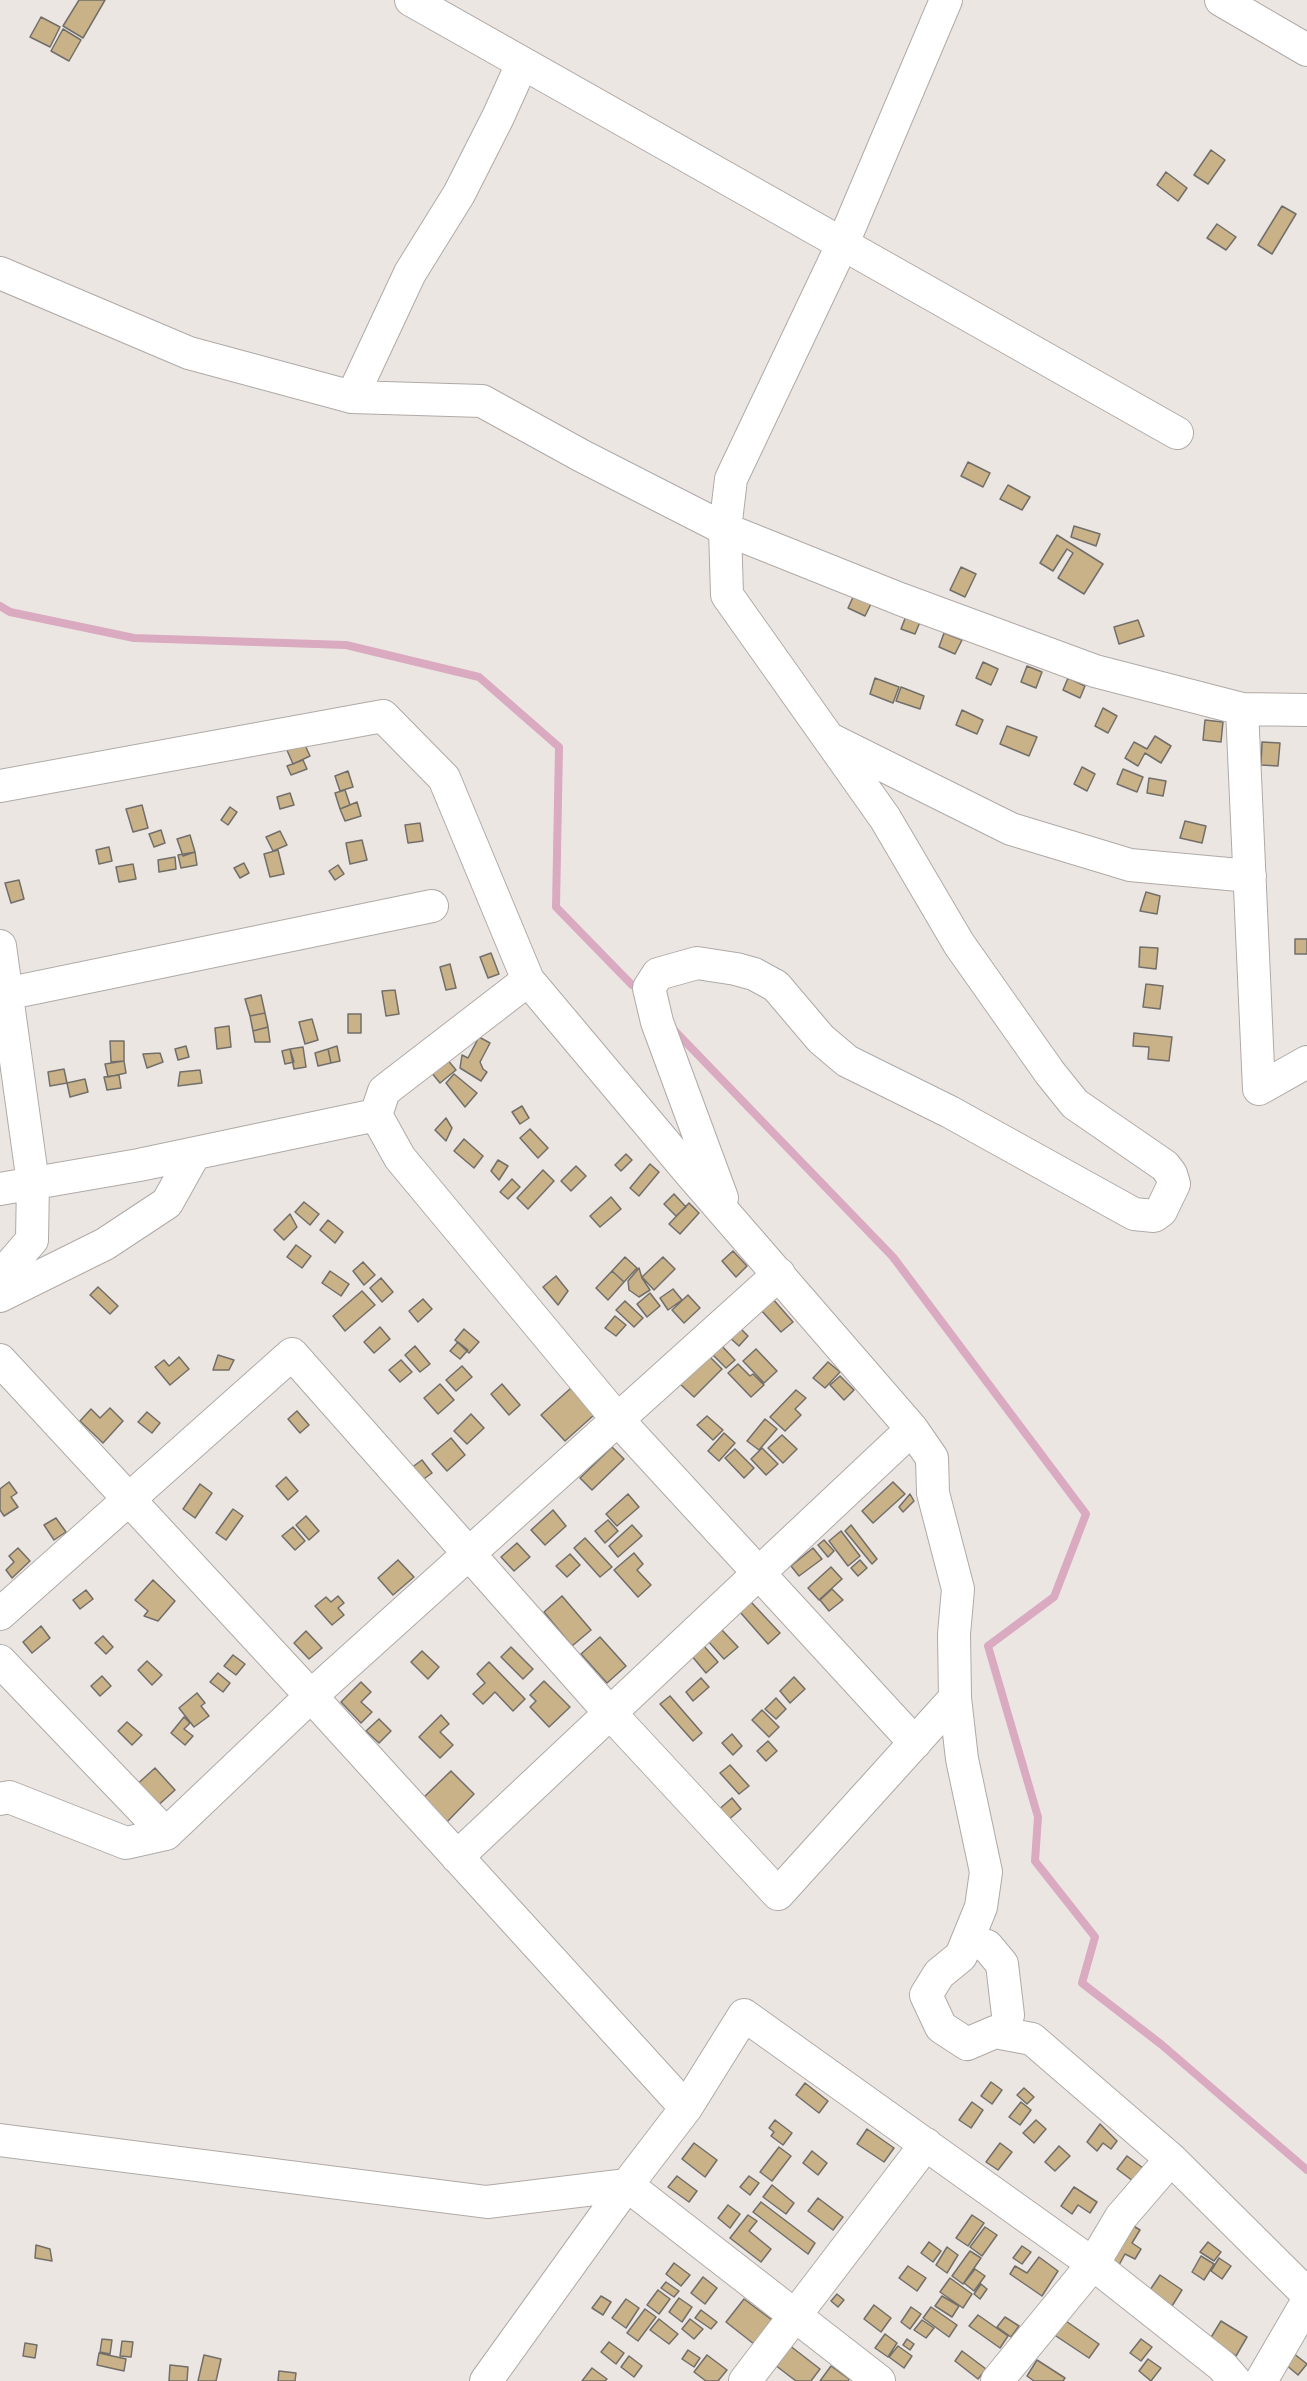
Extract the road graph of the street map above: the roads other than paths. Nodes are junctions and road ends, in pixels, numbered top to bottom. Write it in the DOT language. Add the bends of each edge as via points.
graph roads {
  1 [pos="411,0"];
  2 [pos="946,0"];
  3 [pos="1221,0"];
  4 [pos="1307,50"];
  5 [pos="522,64"];
  6 [pos="843,243"];
  7 [pos="0,273"];
  8 [pos="352,398"];
  9 [pos="1177,433"];
  10 [pos="725,529"];
  11 [pos="1242,709"];
  12 [pos="1307,710"];
  13 [pos="828,739"];
  14 [pos="0,786"];
  15 [pos="1250,876"];
  16 [pos="432,906"];
  17 [pos="0,946"];
  18 [pos="528,980"];
  19 [pos="3,995"];
  20 [pos="1307,1062"];
  21 [pos="376,1115"];
  22 [pos="195,1153"];
  23 [pos="33,1183"];
  24 [pos="0,1189"];
  25 [pos="728,1216"];
  26 [pos="779,1274"];
  27 [pos="0,1277"];
  28 [pos="0,1296"];
  29 [pos="0,1360"];
  30 [pos="618,1420"];
  31 [pos="912,1430"];
  32 [pos="129,1498"];
  33 [pos="468,1555"];
  34 [pos="758,1574"];
  35 [pos="0,1614"];
  36 [pos="0,1661"];
  37 [pos="311,1696"];
  38 [pos="955,1698"];
  39 [pos="610,1713"];
  40 [pos="915,1743"];
  41 [pos="0,1799"];
  42 [pos="166,1834"];
  43 [pos="457,1857"];
  44 [pos="968,1940"];
  45 [pos="1008,2016"];
  46 [pos="686,2108"];
  47 [pos="0,2139"];
  48 [pos="926,2144"];
  49 [pos="1171,2159"];
  50 [pos="627,2185"];
  51 [pos="1093,2264"];
  52 [pos="1307,2294"];
  53 [pos="1307,2302"];
  54 [pos="795,2316"];
  55 [pos="486,2381"];
  56 [pos="745,2381"];
  57 [pos="879,2381"];
  58 [pos="997,2381"];
  59 [pos="1235,2381"];
  60 [pos="1261,2381"];
  1 -- 5 [label="street"];
  2 -- 6 [label="street"];
  3 -- 4 [label="street"];
  5 -- 6 [label="street"];
  5 -- 8 [label="street" via="459,194 410,273"];
  6 -- 9 [label="street"];
  6 -- 10 [label="street" via="731,479"];
  7 -- 8 [label="street" via="189,353"];
  8 -- 10 [label="street" via="482,401"];
  10 -- 11 [label="street" via="1095,671"];
  10 -- 13 [label="street" via="727,595"];
  11 -- 12 [label="street"];
  11 -- 15 [label="street"];
  13 -- 15 [label="street" via="1011,829 1130,865"];
  13 -- 25 [label="street" via="885,818 959,944 1050,1073 1075,1104 1165,1167 1174,1184 1161,1212 1154,1216 1134,1214 950,1112 847,1061 821,1039 776,986 754,974 697,963 658,974 649,988 657,1022"];
  14 -- 18 [label="street" via="383,716 444,778"];
  15 -- 20 [label="street" via="1259,1089"];
  16 -- 19 [label="street"];
  17 -- 19 [label="street"];
  18 -- 21 [label="street" via="384,1091"];
  18 -- 25 [label="street"];
  19 -- 23 [label="street"];
  21 -- 22 [label="street"];
  21 -- 30 [label="street" via="400,1158"];
  22 -- 23 [label="street"];
  22 -- 28 [label="street" via="167,1203 105,1244"];
  23 -- 24 [label="street"];
  23 -- 27 [label="street" via="32,1240"];
  25 -- 26 [label="street"];
  26 -- 30 [label="street"];
  26 -- 31 [label="street"];
  29 -- 32 [label="street"];
  30 -- 33 [label="street"];
  30 -- 34 [label="street"];
  31 -- 34 [label="street"];
  31 -- 38 [label="street" via="932,1458 933,1493 958,1589"];
  32 -- 33 [label="street" via="292,1354"];
  32 -- 35 [label="street"];
  32 -- 37 [label="street"];
  33 -- 37 [label="street"];
  33 -- 39 [label="street"];
  34 -- 39 [label="street"];
  34 -- 40 [label="street"];
  36 -- 42 [label="street"];
  37 -- 42 [label="street"];
  37 -- 43 [label="street"];
  38 -- 40 [label="street"];
  38 -- 44 [label="street" via="962,1759 986,1872 981,1907"];
  39 -- 40 [label="street" via="778,1894"];
  39 -- 43 [label="street"];
  41 -- 42 [label="street" via="9,1797 126,1843"];
  43 -- 46 [label="street"];
  44 -- 45 [label="street" via="987,1946 1002,1964"];
  44 -- 49 [label="street" via="961,1956 939,1974 926,1995 941,2027 967,2044 995,2032 1032,2039"];
  46 -- 48 [label="street" via="744,2014"];
  46 -- 50 [label="street"];
  47 -- 50 [label="street" via="487,2202"];
  48 -- 51 [label="street"];
  48 -- 54 [label="street"];
  49 -- 51 [label="street" via="1121,2217"];
  49 -- 52 [label="street"];
  50 -- 54 [label="street"];
  50 -- 55 [label="street"];
  51 -- 58 [label="street"];
  51 -- 59 [label="street" via="1222,2366"];
  53 -- 60 [label="street"];
  54 -- 56 [label="street"];
  54 -- 57 [label="street"];
}
